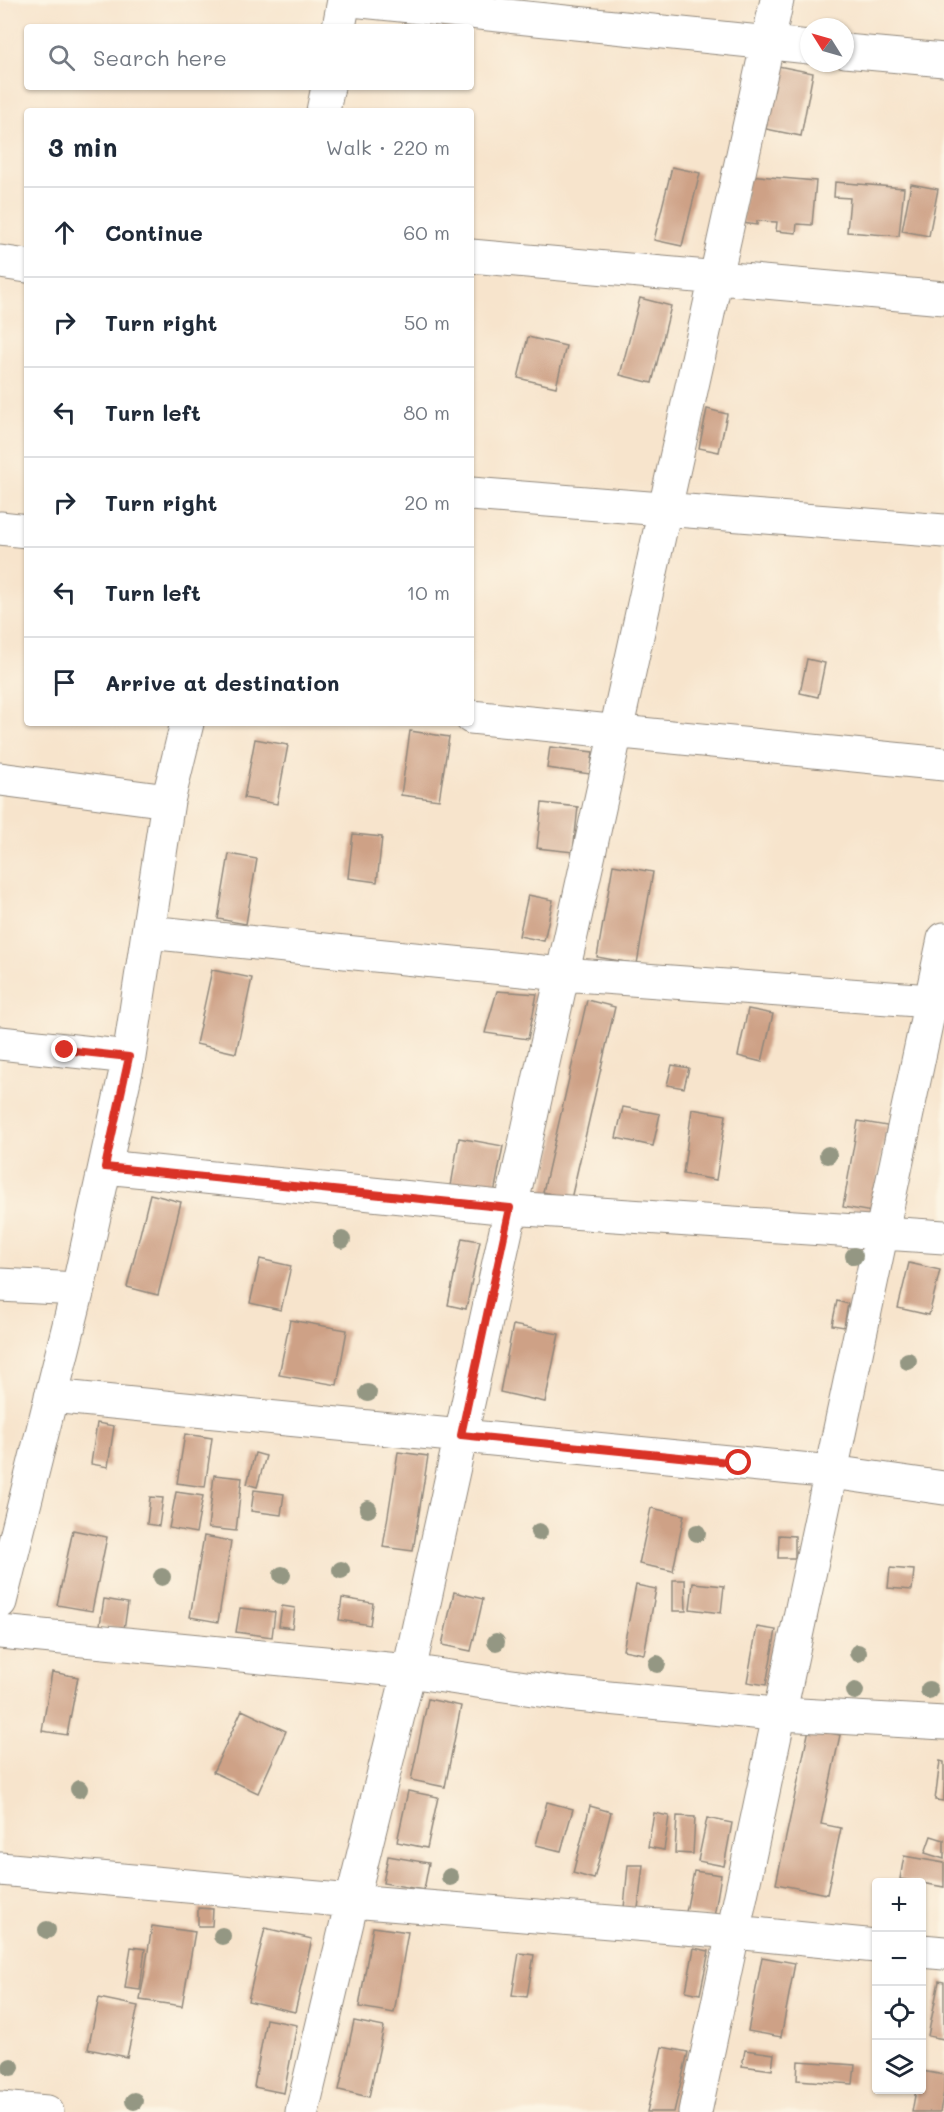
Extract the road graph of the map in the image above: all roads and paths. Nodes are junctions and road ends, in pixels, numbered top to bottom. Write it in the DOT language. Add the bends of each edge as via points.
graph roads {
  1 [pos="344,0"];
  2 [pos="351,0"];
  3 [pos="777,0"];
  4 [pos="340,24"];
  5 [pos="767,43"];
  6 [pos="800,46"];
  7 [pos="854,52"];
  8 [pos="944,60"];
  9 [pos="327,90"];
  10 [pos="324,108"];
  11 [pos="474,256"];
  12 [pos="0,262"];
  13 [pos="24,266"];
  14 [pos="716,277"];
  15 [pos="944,298"];
  16 [pos="474,494"];
  17 [pos="664,510"];
  18 [pos="0,528"];
  19 [pos="24,531"];
  20 [pos="944,531"];
  21 [pos="474,717"];
  22 [pos="186,726"];
  23 [pos="615,730"];
  24 [pos="944,764"];
  25 [pos="0,779"];
  26 [pos="168,801"];
  27 [pos="148,932"];
  28 [pos="944,939"];
  29 [pos="561,974"];
  30 [pos="938,1001"];
  31 [pos="0,1043"];
  32 [pos="129,1057"];
  33 [pos="105,1167"];
  34 [pos="510,1208"];
  35 [pos="882,1233"];
  36 [pos="944,1237"];
  37 [pos="0,1285"];
  38 [pos="78,1289"];
  39 [pos="51,1396"];
  40 [pos="461,1435"];
  41 [pos="832,1472"];
  42 [pos="944,1488"];
  43 [pos="2,1584"];
  44 [pos="0,1632"];
  45 [pos="409,1671"];
  46 [pos="780,1714"];
  47 [pos="944,1724"];
  48 [pos="0,1869"];
  49 [pos="352,1901"];
  50 [pos="734,1932"];
  51 [pos="872,1946"];
  52 [pos="926,1951"];
  53 [pos="944,1953"];
  54 [pos="0,2108"];
  55 [pos="47,2112"];
  56 [pos="302,2112"];
  57 [pos="695,2112"];
  1 -- 4 [label="street"];
  2 -- 5 [label="street"];
  3 -- 5 [label="street"];
  5 -- 6 [label="street"];
  5 -- 14 [label="street"];
  7 -- 8 [label="street"];
  9 -- 10 [label="street"];
  11 -- 14 [label="street"];
  12 -- 13 [label="street"];
  14 -- 15 [label="street"];
  14 -- 17 [label="street"];
  16 -- 17 [label="street"];
  17 -- 20 [label="street"];
  17 -- 23 [label="street"];
  18 -- 19 [label="street"];
  21 -- 23 [label="street"];
  22 -- 26 [label="street"];
  23 -- 24 [label="street"];
  23 -- 29 [label="street"];
  25 -- 26 [label="street"];
  26 -- 27 [label="street"];
  27 -- 29 [label="street"];
  27 -- 32 [label="street"];
  28 -- 30 [label="street"];
  29 -- 30 [label="street"];
  29 -- 34 [label="street"];
  30 -- 35 [label="street"];
  31 -- 32 [label="street"];
  32 -- 33 [label="street"];
  33 -- 34 [label="street"];
  33 -- 38 [label="street"];
  34 -- 35 [label="street"];
  34 -- 40 [label="street"];
  35 -- 36 [label="street"];
  35 -- 41 [label="street"];
  37 -- 38 [label="street"];
  38 -- 39 [label="street"];
  39 -- 40 [label="street"];
  39 -- 43 [label="street"];
  40 -- 41 [label="street"];
  40 -- 45 [label="street"];
  41 -- 42 [label="street"];
  41 -- 46 [label="street"];
  44 -- 45 [label="street"];
  45 -- 46 [label="street" via="567,1695"];
  45 -- 49 [label="street"];
  46 -- 47 [label="street"];
  46 -- 50 [label="street"];
  48 -- 49 [label="street"];
  49 -- 50 [label="street"];
  49 -- 56 [label="street"];
  50 -- 51 [label="street"];
  50 -- 57 [label="street"];
  52 -- 53 [label="street"];
  54 -- 55 [label="street"];
}
